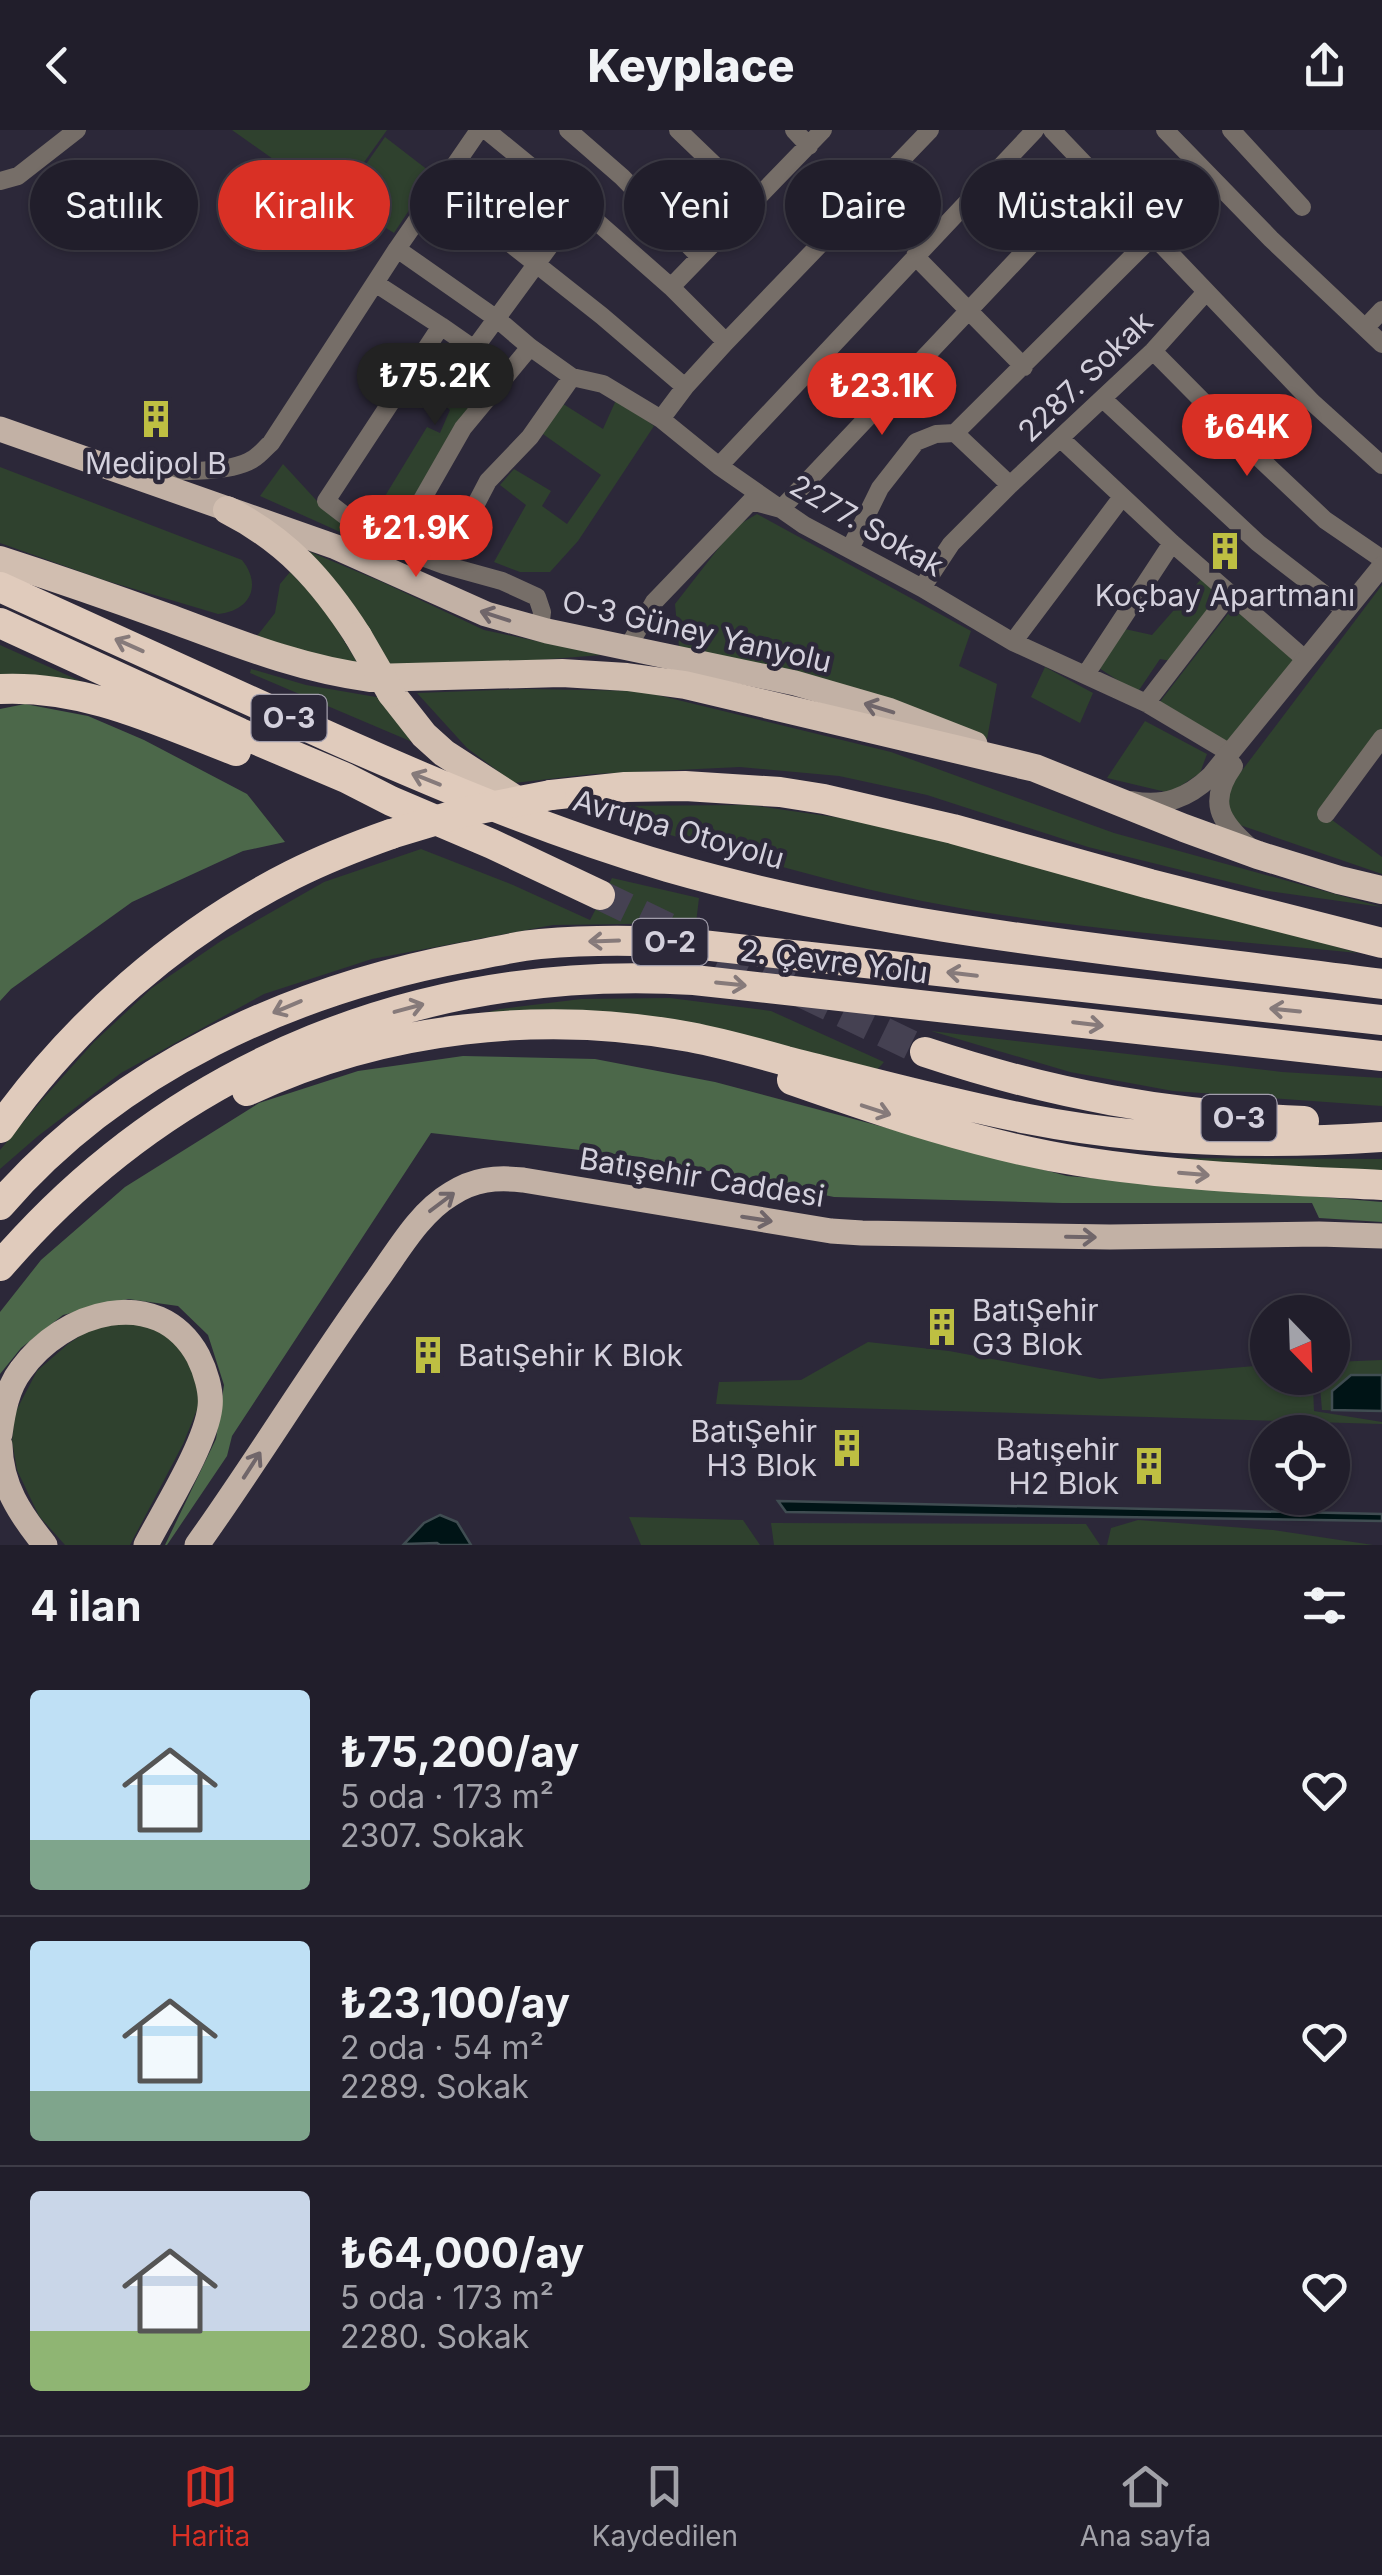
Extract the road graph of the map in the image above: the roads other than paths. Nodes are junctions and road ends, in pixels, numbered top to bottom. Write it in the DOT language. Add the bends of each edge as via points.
graph roads {
  1 [pos="76,130"];
  2 [pos="482,130"];
  3 [pos="568,130"];
  4 [pos="678,130"];
  5 [pos="794,130"];
  6 [pos="823,130"];
  7 [pos="930,130"];
  8 [pos="1035,130"];
  9 [pos="1052,130"];
  10 [pos="1165,130"];
  11 [pos="1231,130"];
  12 [pos="809,146"];
  13 [pos="460,160"];
  14 [pos="520,160"];
  15 [pos="709,160"];
  16 [pos="1080,160"];
  17 [pos="0,181"];
  18 [pos="765,192"];
  19 [pos="1302,207"];
  20 [pos="604,228"];
  21 [pos="410,231"];
  22 [pos="397,249"];
  23 [pos="520,250"];
  24 [pos="548,250"];
  25 [pos="707,250"];
  26 [pos="1027,250"];
  27 [pos="1138,250"];
  28 [pos="1166,250"];
  29 [pos="915,256"];
  30 [pos="700,257"];
  31 [pos="538,264"];
  32 [pos="375,284"];
  33 [pos="671,287"];
  34 [pos="1206,292"];
  35 [pos="1382,310"];
  36 [pos="970,311"];
  37 [pos="497,319"];
  38 [pos="441,326"];
  39 [pos="1366,326"];
  40 [pos="726,342"];
  41 [pos="1382,344"];
  42 [pos="530,347"];
  43 [pos="1153,351"];
  44 [pos="1024,367"];
  45 [pos="572,377"];
  46 [pos="685,388"];
  47 [pos="1103,398"];
  48 [pos="661,419"];
  49 [pos="0,429"];
  50 [pos="955,433"];
  51 [pos="1061,438"];
  52 [pos="1382,465"];
  53 [pos="719,466"];
  54 [pos="114,470"];
  55 [pos="1010,485"];
  56 [pos="1122,497"];
  57 [pos="781,509"];
  58 [pos="226,510"];
  59 [pos="1172,543"];
  60 [pos="395,547"];
  61 [pos="850,549"];
  62 [pos="0,560"];
  63 [pos="1382,563"];
  64 [pos="444,565"];
  65 [pos="1382,581"];
  66 [pos="0,587"];
  67 [pos="922,588"];
  68 [pos="1230,594"];
  69 [pos="1346,612"];
  70 [pos="0,622"];
  71 [pos="540,630"];
  72 [pos="1013,642"];
  73 [pos="628,647"];
  74 [pos="1306,660"];
  75 [pos="1086,674"];
  76 [pos="0,689"];
  77 [pos="1146,703"];
  78 [pos="1382,738"];
  79 [pos="1230,753"];
  80 [pos="1035,768"];
  81 [pos="1102,794"];
  82 [pos="390,801"];
  83 [pos="1326,814"];
  84 [pos="582,840"];
  85 [pos="1258,854"];
  86 [pos="1079,863"];
  87 [pos="1382,890"];
  88 [pos="600,896"];
  89 [pos="1382,923"];
  90 [pos="1382,943"];
  91 [pos="1233,964"];
  92 [pos="1382,975"];
  93 [pos="1382,984"];
  94 [pos="1382,1020"];
  95 [pos="652,1031"];
  96 [pos="925,1052"];
  97 [pos="1382,1056"];
  98 [pos="1382,1122"];
  99 [pos="0,1128"];
  100 [pos="1382,1137"];
  101 [pos="134,1141"];
  102 [pos="1382,1185"];
  103 [pos="9,1195"];
  104 [pos="1382,1236"];
  105 [pos="0,1266"];
  106 [pos="0,1434"];
  107 [pos="0,1445"];
  108 [pos="45,1545"];
  109 [pos="146,1545"];
  110 [pos="197,1545"];
  1 -- 17 [label="street" via="18,176"];
  2 -- 13 [label="street"];
  2 -- 14 [label="street"];
  3 -- 30 [label="street"];
  4 -- 15 [label="street"];
  5 -- 12 [label="street"];
  6 -- 12 [label="street"];
  7 -- 40 [label="street"];
  8 -- 29 [label="street"];
  9 -- 16 [label="street"];
  10 -- 39 [label="street"];
  11 -- 19 [label="street"];
  12 -- 18 [label="street"];
  20 -- 33 [label="street"];
  21 -- 22 [label="street"];
  22 -- 32 [label="street"];
  22 -- 37 [label="street, 2277. Sokak"];
  23 -- 31 [label="street"];
  24 -- 31 [label="street"];
  25 -- 30 [label="street"];
  26 -- 36 [label="street"];
  27 -- 44 [label="street"];
  28 -- 34 [label="street"];
  29 -- 36 [label="street"];
  29 -- 53 [label="street"];
  30 -- 33 [label="street"];
  31 -- 37 [label="street"];
  31 -- 46 [label="street"];
  32 -- 38 [label="street"];
  32 -- 54 [label="street" via="271,443 251,461 183,472"];
  33 -- 40 [label="street"];
  34 -- 43 [label="street, 2287. Sokak"];
  34 -- 52 [label="street"];
  35 -- 39 [label="street"];
  36 -- 44 [label="street"];
  36 -- 57 [label="street"];
  37 -- 38 [label="street" via="474,348"];
  37 -- 42 [label="street, 2277. Sokak"];
  38 -- 60 [label="street" via="326,501"];
  39 -- 41 [label="street"];
  40 -- 46 [label="street"];
  42 -- 45 [label="street, 2277. Sokak"];
  42 -- 60 [label="street" via="463,428"];
  43 -- 47 [label="street, 2287. Sokak"];
  43 -- 63 [label="street" via="1325,520"];
  44 -- 50 [label="street"];
  45 -- 48 [label="street, 2277. Sokak" via="602,384"];
  45 -- 64 [label="street" via="530,437 488,480"];
  46 -- 48 [label="street"];
  47 -- 51 [label="street, 2287. Sokak"];
  47 -- 69 [label="street" via="1258,543"];
  48 -- 53 [label="street, 2277. Sokak"];
  49 -- 54 [label="main road, O-3 Güney Yanyolu"];
  50 -- 55 [label="street"];
  50 -- 61 [label="street" via="916,442 880,488"];
  51 -- 55 [label="street, 2287. Sokak"];
  51 -- 56 [label="street"];
  53 -- 57 [label="street, 2277. Sokak"];
  54 -- 58 [label="main road, O-3 Güney Yanyolu"];
  55 -- 67 [label="street, 2287. Sokak" via="952,544"];
  56 -- 59 [label="street"];
  56 -- 72 [label="street"];
  57 -- 61 [label="street, 2277. Sokak"];
  57 -- 73 [label="street" via="750,501 654,602"];
  71 -- 58 [label="main road, O-3 Güney Yanyolu, one-way"];
  58 -- 84 [label="highway, bridge" via="287,548 319,580 424,736"];
  59 -- 68 [label="street"];
  59 -- 75 [label="street"];
  60 -- 64 [label="street"];
  61 -- 67 [label="street, 2277. Sokak"];
  62 -- 80 [label="highway" via="340,674 627,677"];
  63 -- 69 [label="street"];
  64 -- 71 [label="street" via="537,597"];
  65 -- 85 [label="street" via="1221,783 1219,809 1229,830"];
  84 -- 66 [label="highway, Avrupa Otoyolu / O-3, one-way" via="410,772"];
  67 -- 72 [label="street, 2277. Sokak"];
  68 -- 74 [label="street"];
  68 -- 77 [label="street"];
  69 -- 74 [label="street"];
  70 -- 82 [label="highway, O-3"];
  71 -- 73 [label="main road, O-3 Güney Yanyolu"];
  72 -- 75 [label="street, 2277. Sokak"];
  80 -- 73 [label="main road, O-3 Güney Yanyolu, one-way" via="888,710"];
  74 -- 79 [label="street"];
  75 -- 77 [label="street, 2277. Sokak"];
  76 -- 82 [label="highway" via="101,700 337,788"];
  77 -- 79 [label="street, 2277. Sokak"];
  78 -- 83 [label="street"];
  79 -- 81 [label="street" via="1179,799 1146,804"];
  80 -- 81 [label="highway, O-3 Güney Yanyolu"];
  81 -- 85 [label="highway, O-3 Güney Yanyolu"];
  82 -- 88 [label="highway, O-3"];
  84 -- 91 [label="highway, Avrupa Otoyolu / O-3" via="840,909"];
  85 -- 87 [label="highway, O-3 Güney Yanyolu"];
  86 -- 89 [label="highway"];
  86 -- 90 [label="highway"];
  86 -- 99 [label="highway, bridge" via="780,792 625,787 464,812 390,834 234,908 144,973 62,1051"];
  91 -- 92 [label="highway"];
  91 -- 93 [label="highway, Avrupa Otoyolu / O-3"];
  94 -- 103 [label="highway, 2. Çevre Yolu / O-2, one-way" via="684,943 536,944 418,966 263,1018 118,1099"];
  95 -- 100 [label="highway" via="949,1103 1103,1131 1252,1141"];
  95 -- 101 [label="highway" via="514,1025 376,1045 272,1079"];
  95 -- 102 [label="highway, one-way" via="911,1122 1074,1160"];
  96 -- 98 [label="highway, O-3" via="1064,1093 1159,1110"];
  101 -- 97 [label="highway, 2. Çevre Yolu / O-2, one-way" via="214,1087 326,1034 436,1000 582,978 726,984"];
  101 -- 105 [label="highway, 2. Çevre Yolu / O-2"];
  110 -- 104 [label="main road, Batışehir Caddesi, one-way" via="414,1230 429,1211 474,1182 524,1180 862,1233"];
  106 -- 109 [label="main road" via="4,1404 20,1370 78,1321 138,1312 187,1338 211,1405 204,1434"];
  107 -- 108 [label="main road" via="9,1493"];
}
